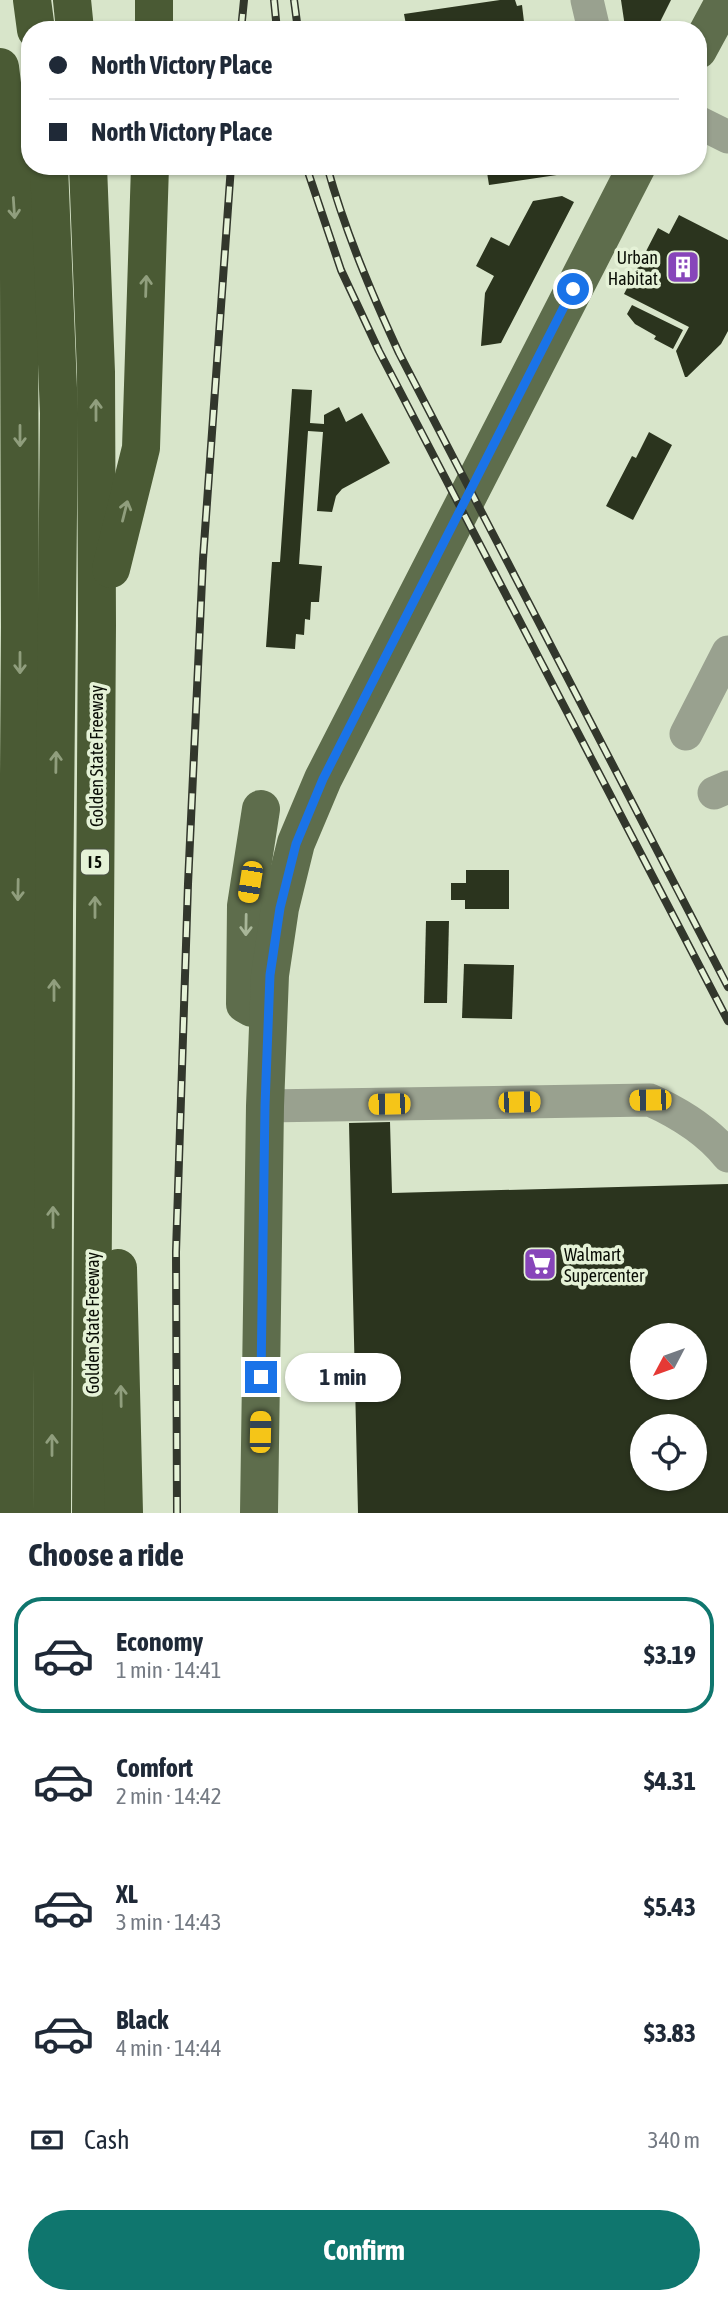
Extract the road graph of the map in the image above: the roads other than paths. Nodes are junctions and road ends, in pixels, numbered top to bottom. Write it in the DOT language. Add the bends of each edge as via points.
graph roads {
  1 [pos="33,0"];
  2 [pos="72,0"];
  3 [pos="154,0"];
  4 [pos="587,0"];
  5 [pos="725,0"];
  6 [pos="35,21"];
  7 [pos="74,21"];
  8 [pos="154,21"];
  9 [pos="592,21"];
  10 [pos="707,33"];
  11 [pos="0,67"];
  12 [pos="707,126"];
  13 [pos="728,137"];
  14 [pos="49,175"];
  15 [pos="88,175"];
  16 [pos="150,175"];
  17 [pos="632,175"];
  18 [pos="97,625"];
  19 [pos="728,652"];
  20 [pos="686,734"];
  21 [pos="261,809"];
  22 [pos="269,1018"];
  23 [pos="93,1098"];
  24 [pos="265,1106"];
  25 [pos="728,1156"];
  26 [pos="14,1513"];
  27 [pos="52,1513"];
  28 [pos="91,1513"];
  29 [pos="124,1513"];
  30 [pos="259,1513"];
  1 -- 6 [label="highway"];
  2 -- 7 [label="highway"];
  3 -- 8 [label="highway"];
  4 -- 9 [label="street"];
  5 -- 10 [label="main road"];
  11 -- 26 [label="highway, one-way" via="19,290"];
  12 -- 13 [label="street"];
  27 -- 14 [label="highway, one-way" via="59,413"];
  18 -- 15 [label="highway, Golden State Freeway / I 5, one-way" via="96,372"];
  18 -- 16 [label="highway, one-way" via="141,448"];
  17 -- 22 [label="main road" via="323,779 296,844 280,908"];
  23 -- 18 [label="highway, Golden State Freeway / I 5, one-way"];
  19 -- 20 [label="street"];
  21 -- 22 [label="main road, one-way" via="246,906 245,1004"];
  22 -- 24 [label="main road"];
  23 -- 28 [label="highway, Golden State Freeway / I 5"];
  29 -- 23 [label="highway, one-way" via="115,1169"];
  24 -- 25 [label="street" via="650,1100 706,1134"];
  24 -- 30 [label="main road"];
}
